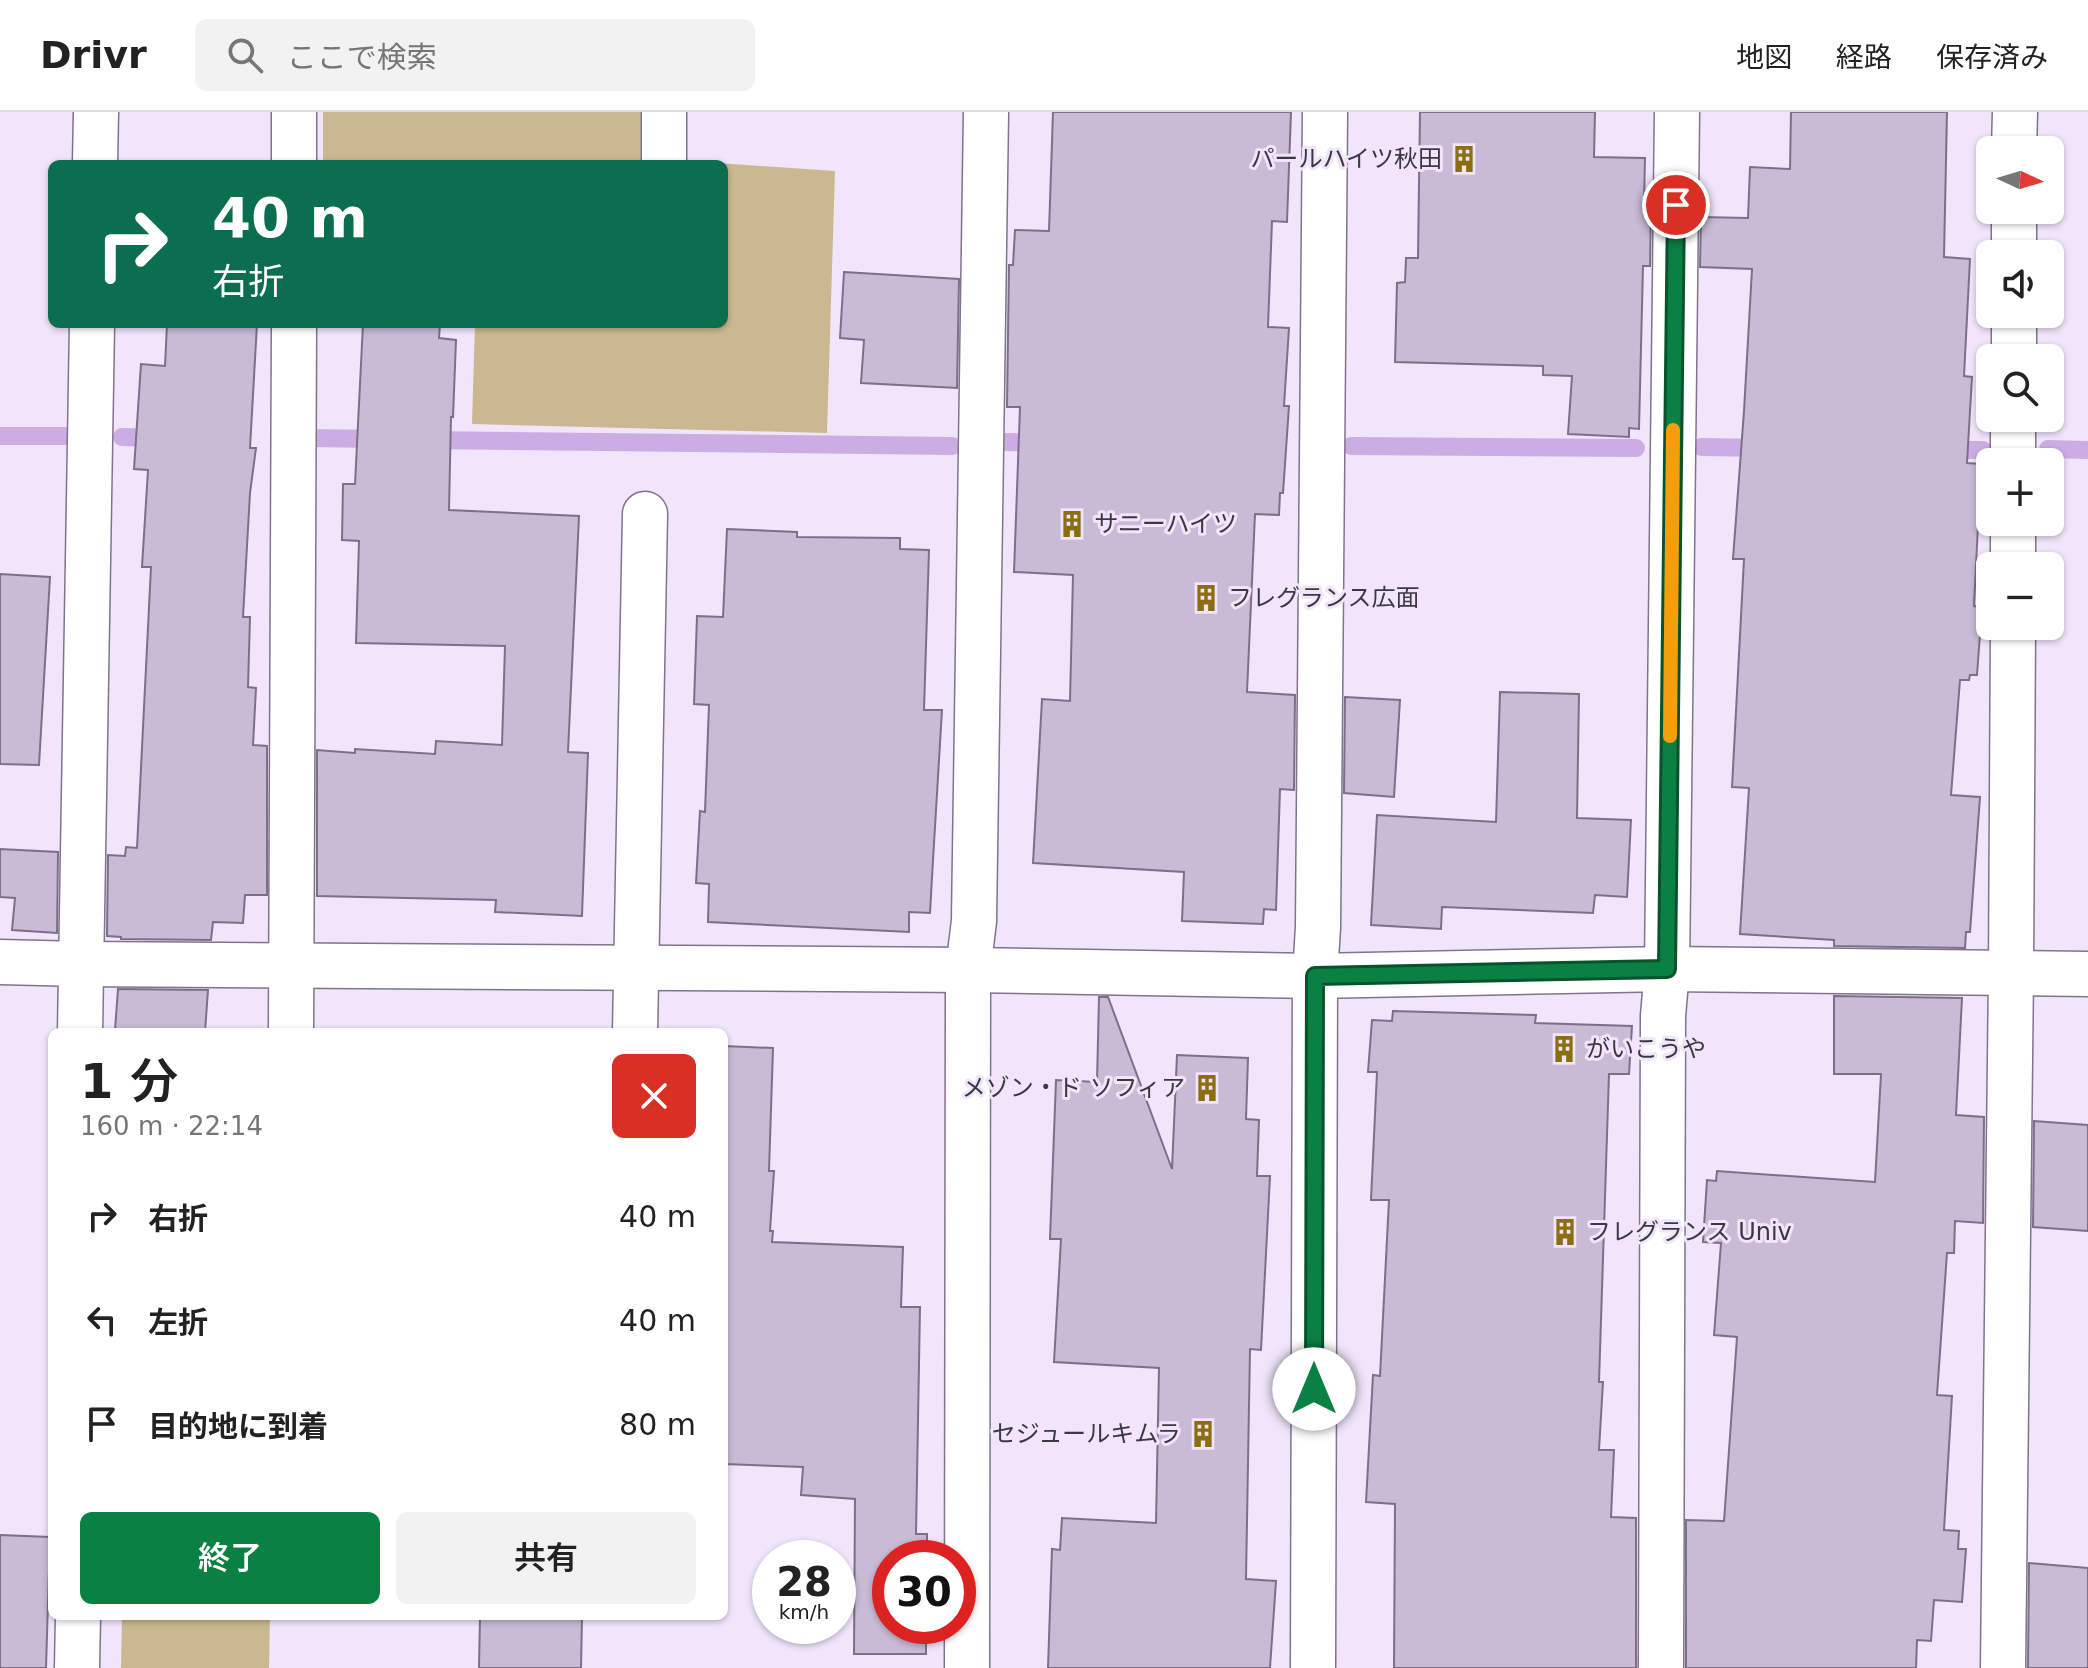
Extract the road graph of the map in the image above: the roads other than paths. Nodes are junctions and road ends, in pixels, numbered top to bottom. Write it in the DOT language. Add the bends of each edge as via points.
graph roads {
  1 [pos="96,112"];
  2 [pos="294,112"];
  3 [pos="664,112"];
  4 [pos="986,112"];
  5 [pos="1325,112"];
  6 [pos="1677,112"];
  7 [pos="2015,112"];
  8 [pos="2014,136"];
  9 [pos="95,160"];
  10 [pos="294,160"];
  11 [pos="664,160"];
  12 [pos="92,328"];
  13 [pos="294,328"];
  14 [pos="645,514"];
  15 [pos="2013,640"];
  16 [pos="0,962"];
  17 [pos="81,964"];
  18 [pos="292,966"];
  19 [pos="637,968"];
  20 [pos="1667,969"];
  21 [pos="968,970"];
  22 [pos="2011,972"];
  23 [pos="2088,974"];
  24 [pos="1315,976"];
  25 [pos="80,1028"];
  26 [pos="291,1028"];
  27 [pos="635,1028"];
  28 [pos="78,1620"];
  29 [pos="77,1668"];
  30 [pos="967,1668"];
  31 [pos="1313,1668"];
  32 [pos="1661,1668"];
  33 [pos="2003,1668"];
  1 -- 9 [label="street"];
  2 -- 10 [label="street"];
  3 -- 11 [label="street"];
  4 -- 21 [label="street" via="974,921"];
  5 -- 24 [label="street"];
  6 -- 20 [label="street"];
  7 -- 8 [label="street"];
  12 -- 17 [label="street"];
  13 -- 18 [label="street"];
  14 -- 19 [label="street"];
  15 -- 22 [label="street"];
  16 -- 17 [label="street"];
  17 -- 18 [label="street"];
  17 -- 25 [label="street"];
  18 -- 19 [label="street"];
  18 -- 26 [label="street"];
  19 -- 21 [label="street"];
  19 -- 27 [label="street"];
  20 -- 22 [label="street"];
  20 -- 24 [label="street"];
  20 -- 32 [label="street"];
  21 -- 24 [label="street"];
  21 -- 30 [label="street"];
  22 -- 23 [label="street"];
  22 -- 33 [label="street"];
  24 -- 31 [label="street"];
  28 -- 29 [label="street"];
}
